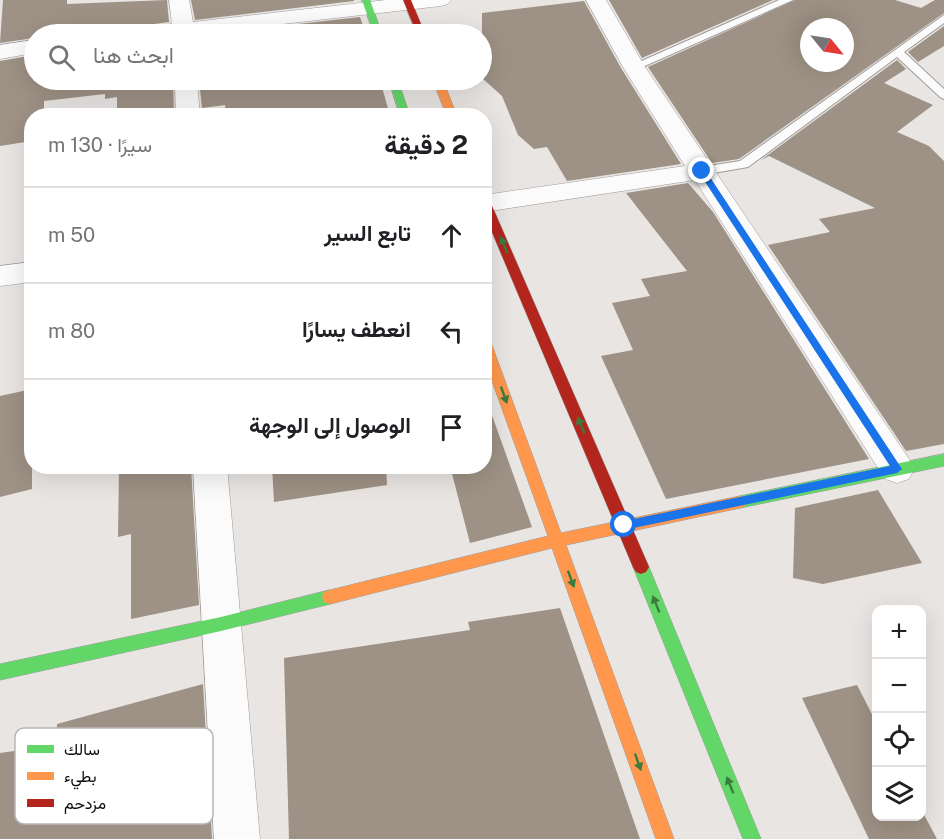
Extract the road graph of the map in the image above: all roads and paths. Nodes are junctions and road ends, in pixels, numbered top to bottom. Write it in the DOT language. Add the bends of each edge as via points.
graph roads {
  1 [pos="179,0"];
  2 [pos="441,0"];
  3 [pos="596,0"];
  4 [pos="788,0"];
  5 [pos="408,2"];
  6 [pos="368,4"];
  7 [pos="944,18"];
  8 [pos="183,24"];
  9 [pos="237,24"];
  10 [pos="375,24"];
  11 [pos="417,24"];
  12 [pos="24,48"];
  13 [pos="0,52"];
  14 [pos="898,52"];
  15 [pos="634,67"];
  16 [pos="187,90"];
  17 [pos="396,90"];
  18 [pos="442,90"];
  19 [pos="944,95"];
  20 [pos="188,108"];
  21 [pos="402,108"];
  22 [pos="449,108"];
  23 [pos="702,171"];
  24 [pos="492,201"];
  25 [pos="492,218"];
  26 [pos="24,273"];
  27 [pos="0,276"];
  28 [pos="492,362"];
  29 [pos="944,460"];
  30 [pos="897,469"];
  31 [pos="211,474"];
  32 [pos="624,525"];
  33 [pos="557,540"];
  34 [pos="221,624"];
  35 [pos="0,672"];
  36 [pos="237,839"];
  37 [pos="665,839"];
  38 [pos="752,839"];
  1 -- 8 [label="street"];
  2 -- 5 [label="street"];
  3 -- 15 [label="street"];
  4 -- 15 [label="lane"];
  5 -- 6 [label="street"];
  5 -- 11 [label="main road"];
  6 -- 9 [label="street"];
  6 -- 10 [label="main road"];
  7 -- 14 [label="lane"];
  12 -- 13 [label="street"];
  14 -- 19 [label="lane"];
  14 -- 23 [label="lane" via="744,164"];
  15 -- 23 [label="street"];
  16 -- 20 [label="street"];
  17 -- 21 [label="main road"];
  18 -- 22 [label="main road"];
  23 -- 24 [label="street"];
  23 -- 30 [label="street"];
  32 -- 25 [label="main road, one-way"];
  26 -- 27 [label="street"];
  28 -- 33 [label="main road, one-way"];
  29 -- 30 [label="main road"];
  30 -- 32 [label="main road"];
  31 -- 34 [label="street"];
  32 -- 33 [label="main road"];
  38 -- 32 [label="main road, one-way"];
  33 -- 34 [label="main road"];
  33 -- 37 [label="main road, one-way"];
  34 -- 35 [label="main road"];
  34 -- 36 [label="street"];
}
